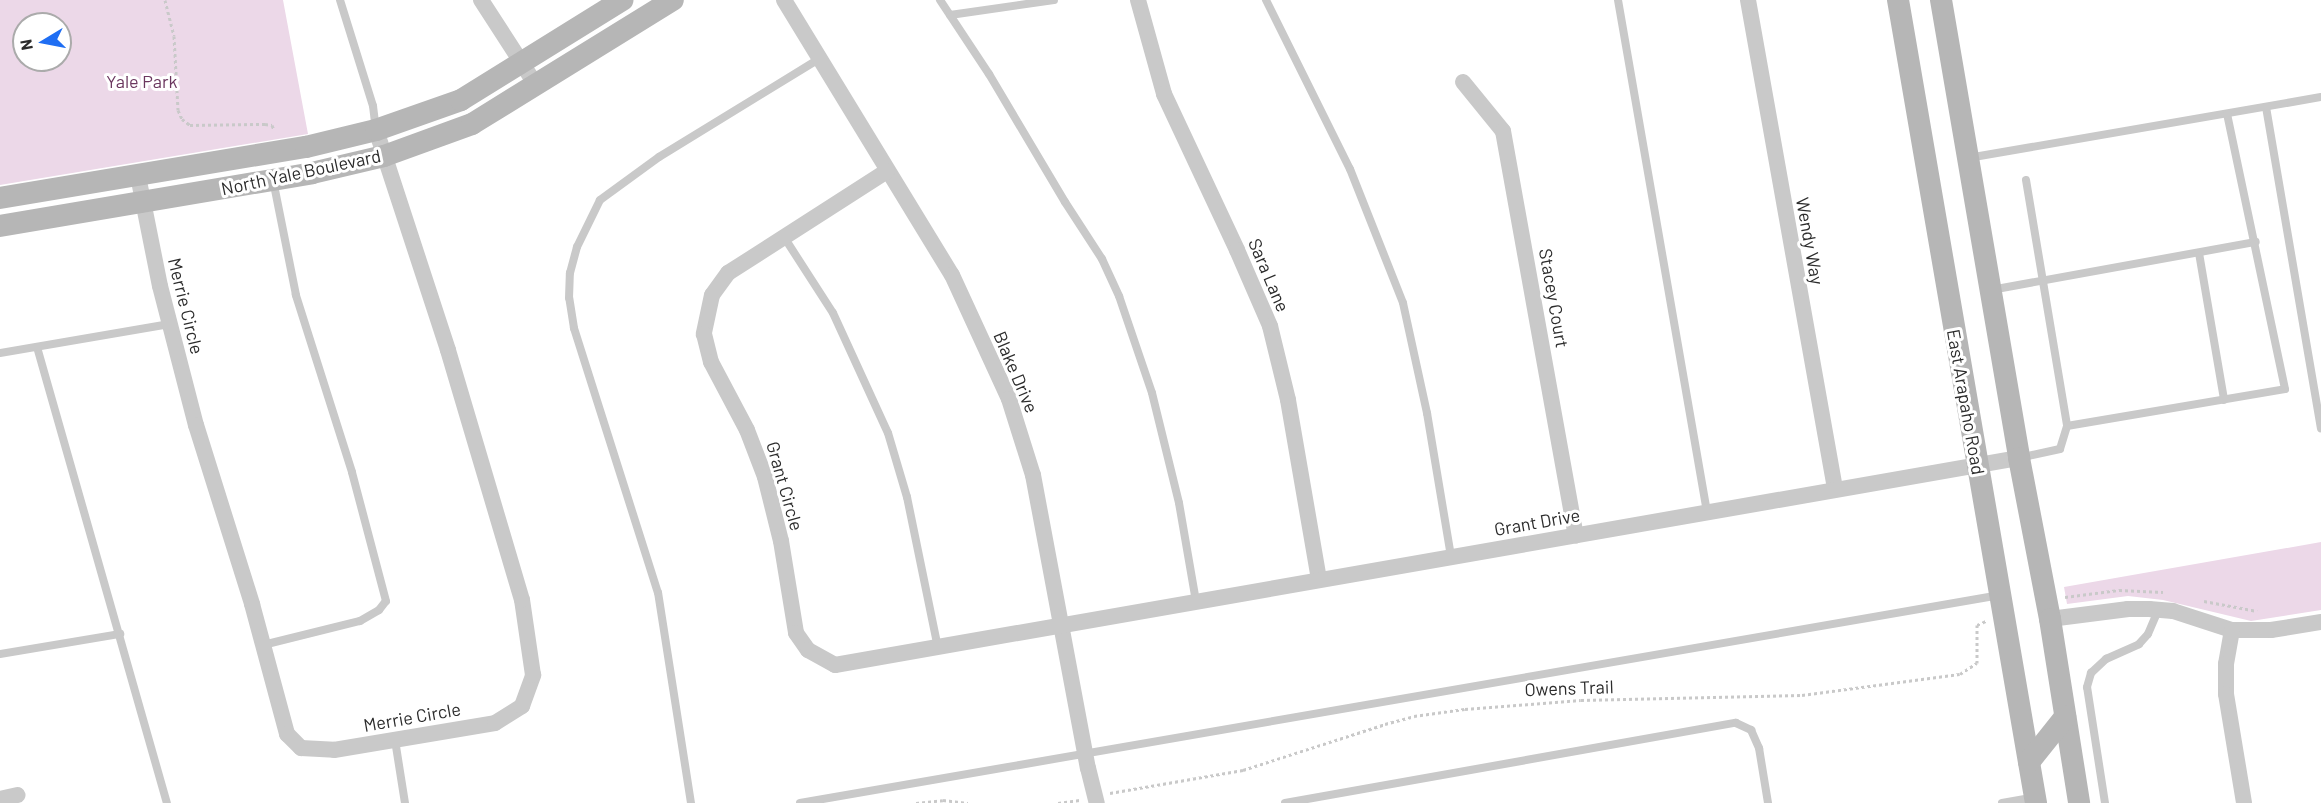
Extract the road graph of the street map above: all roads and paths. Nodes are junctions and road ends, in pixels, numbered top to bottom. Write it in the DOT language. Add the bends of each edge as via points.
graph roads {
  1 [pos="165,0"];
  2 [pos="340,0"];
  3 [pos="481,0"];
  4 [pos="622,0"];
  5 [pos="673,0"];
  6 [pos="784,0"];
  7 [pos="940,0"];
  8 [pos="1054,0"];
  9 [pos="1138,0"];
  10 [pos="1266,0"];
  11 [pos="1618,0"];
  12 [pos="1748,0"];
  13 [pos="1898,0"];
  14 [pos="1941,0"];
  15 [pos="950,15"];
  16 [pos="819,59"];
  17 [pos="522,62"];
  18 [pos="1463,82"];
  19 [pos="536,85"];
  20 [pos="2321,97"];
  21 [pos="2266,107"];
  22 [pos="2228,114"];
  23 [pos="274,130"];
  24 [pos="376,130"];
  25 [pos="384,156"];
  26 [pos="1968,158"];
  27 [pos="886,171"];
  28 [pos="138,176"];
  29 [pos="273,180"];
  30 [pos="2026,180"];
  31 [pos="0,198"];
  32 [pos="144,202"];
  33 [pos="0,226"];
  34 [pos="784,237"];
  35 [pos="2256,242"];
  36 [pos="2199,253"];
  37 [pos="2042,281"];
  38 [pos="1990,290"];
  39 [pos="170,324"];
  40 [pos="37,347"];
  41 [pos="0,353"];
  42 [pos="2224,399"];
  43 [pos="2067,426"];
  44 [pos="2321,428"];
  45 [pos="2019,458"];
  46 [pos="1977,465"];
  47 [pos="1835,489"];
  48 [pos="1707,512"];
  49 [pos="1576,535"];
  50 [pos="1451,557"];
  51 [pos="1319,579"];
  52 [pos="2000,595"];
  53 [pos="1196,601"];
  54 [pos="2158,610"];
  55 [pos="2050,619"];
  56 [pos="1988,620"];
  57 [pos="2321,622"];
  58 [pos="1061,625"];
  59 [pos="2232,630"];
  60 [pos="120,634"];
  61 [pos="263,645"];
  62 [pos="938,648"];
  63 [pos="0,654"];
  64 [pos="2065,717"];
  65 [pos="395,740"];
  66 [pos="1085,754"];
  67 [pos="2029,762"];
  68 [pos="1117,792"];
  69 [pos="18,795"];
  70 [pos="0,799"];
  71 [pos="1079,800"];
  72 [pos="2036,800"];
  73 [pos="167,803"];
  74 [pos="405,803"];
  75 [pos="691,803"];
  76 [pos="800,803"];
  77 [pos="916,803"];
  78 [pos="968,803"];
  79 [pos="1058,803"];
  80 [pos="1097,803"];
  81 [pos="1285,803"];
  82 [pos="1768,803"];
  83 [pos="2002,803"];
  84 [pos="2079,803"];
  85 [pos="2105,803"];
  86 [pos="2244,803"];
  1 -- 23 [label="path" via="174,36 178,110 182,119 190,125 265,124 272,125"];
  2 -- 24 [label="lane" via="373,105"];
  3 -- 17 [label="street"];
  4 -- 17 [label="main road, North Yale Boulevard"];
  5 -- 19 [label="main road, North Yale Boulevard"];
  6 -- 16 [label="street, Blake Drive"];
  7 -- 15 [label="lane"];
  8 -- 15 [label="lane"];
  9 -- 51 [label="street, Sara Lane" via="1164,94 1270,326 1288,400"];
  10 -- 50 [label="lane" via="1350,169 1403,303"];
  11 -- 48 [label="lane"];
  12 -- 47 [label="street, Wendy Way"];
  13 -- 46 [label="main road, East Arapaho Road"];
  14 -- 26 [label="main road"];
  15 -- 53 [label="lane" via="1102,259 1119,296 1157,415 1179,503"];
  16 -- 27 [label="street, Blake Drive"];
  16 -- 75 [label="lane" via="658,157 600,200 570,273 574,328 658,593"];
  17 -- 19 [label="street"];
  17 -- 24 [label="main road, North Yale Boulevard" via="461,100"];
  18 -- 49 [label="street, Stacey Court" via="1503,131"];
  19 -- 25 [label="main road, North Yale Boulevard" via="472,124"];
  20 -- 21 [label="lane"];
  21 -- 22 [label="lane"];
  21 -- 44 [label="lane"];
  22 -- 26 [label="lane"];
  22 -- 35 [label="lane"];
  24 -- 25 [label="street, Merrie Circle"];
  24 -- 28 [label="main road, North Yale Boulevard" via="306,147"];
  25 -- 29 [label="main road, North Yale Boulevard"];
  25 -- 65 [label="street, Merrie Circle" via="498,515 522,600 533,675 522,706 495,723"];
  26 -- 38 [label="main road"];
  27 -- 34 [label="street, Grant Circle"];
  27 -- 58 [label="street, Blake Drive" via="952,275 1010,399 1033,474"];
  28 -- 31 [label="main road, North Yale Boulevard"];
  28 -- 32 [label="street, Merrie Circle"];
  29 -- 32 [label="main road, North Yale Boulevard"];
  29 -- 61 [label="lane" via="296,295 352,472 386,601 360,621"];
  30 -- 37 [label="lane"];
  32 -- 33 [label="main road, North Yale Boulevard"];
  32 -- 39 [label="street, Merrie Circle"];
  34 -- 62 [label="lane" via="833,313 888,433 907,497"];
  34 -- 62 [label="street, Grant Circle" via="728,273 712,296 704,334 711,362 747,430 765,477 781,541 796,633 808,650 835,665"];
  35 -- 36 [label="lane"];
  35 -- 42 [label="lane" via="2285,389"];
  36 -- 37 [label="lane"];
  36 -- 42 [label="lane"];
  37 -- 38 [label="lane"];
  37 -- 43 [label="lane"];
  38 -- 45 [label="main road"];
  39 -- 40 [label="lane"];
  39 -- 61 [label="street, Merrie Circle" via="196,425"];
  40 -- 41 [label="lane"];
  40 -- 60 [label="lane"];
  42 -- 43 [label="lane"];
  43 -- 45 [label="lane" via="2060,449"];
  45 -- 46 [label="street, Grant Drive"];
  45 -- 55 [label="main road"];
  46 -- 47 [label="street, Grant Drive"];
  46 -- 52 [label="main road, East Arapaho Road"];
  47 -- 48 [label="street, Grant Drive"];
  48 -- 49 [label="street, Grant Drive"];
  49 -- 50 [label="street, Grant Drive"];
  50 -- 51 [label="street, Grant Drive"];
  51 -- 53 [label="street, Grant Drive"];
  52 -- 66 [label="lane"];
  52 -- 67 [label="main road, East Arapaho Road"];
  53 -- 58 [label="street, Grant Drive"];
  54 -- 55 [label="street" via="2128,609"];
  54 -- 59 [label="street"];
  54 -- 85 [label="lane" via="2139,644 2106,660 2091,673 2087,687"];
  55 -- 64 [label="main road"];
  56 -- 68 [label="path, Owens Trail" via="1977,625 1977,663 1960,674 1802,695 1581,700 1465,709 1395,722 1243,770"];
  57 -- 59 [label="street" via="2271,630"];
  58 -- 62 [label="street, Grant Circle"];
  58 -- 66 [label="street, Blake Drive"];
  59 -- 86 [label="street" via="2226,694"];
  60 -- 63 [label="lane"];
  60 -- 73 [label="lane"];
  61 -- 65 [label="street, Merrie Circle" via="287,734 301,748 334,750"];
  64 -- 67 [label="main road"];
  64 -- 84 [label="main road"];
  65 -- 74 [label="lane"];
  66 -- 76 [label="lane"];
  66 -- 80 [label="street, Blake Drive"];
  67 -- 72 [label="main road, East Arapaho Road"];
  69 -- 70 [label="street"];
  71 -- 79 [label="path"];
  72 -- 83 [label="lane"];
  77 -- 78 [label="path"];
  81 -- 82 [label="lane" via="1736,723 1751,730 1759,748"];
}
